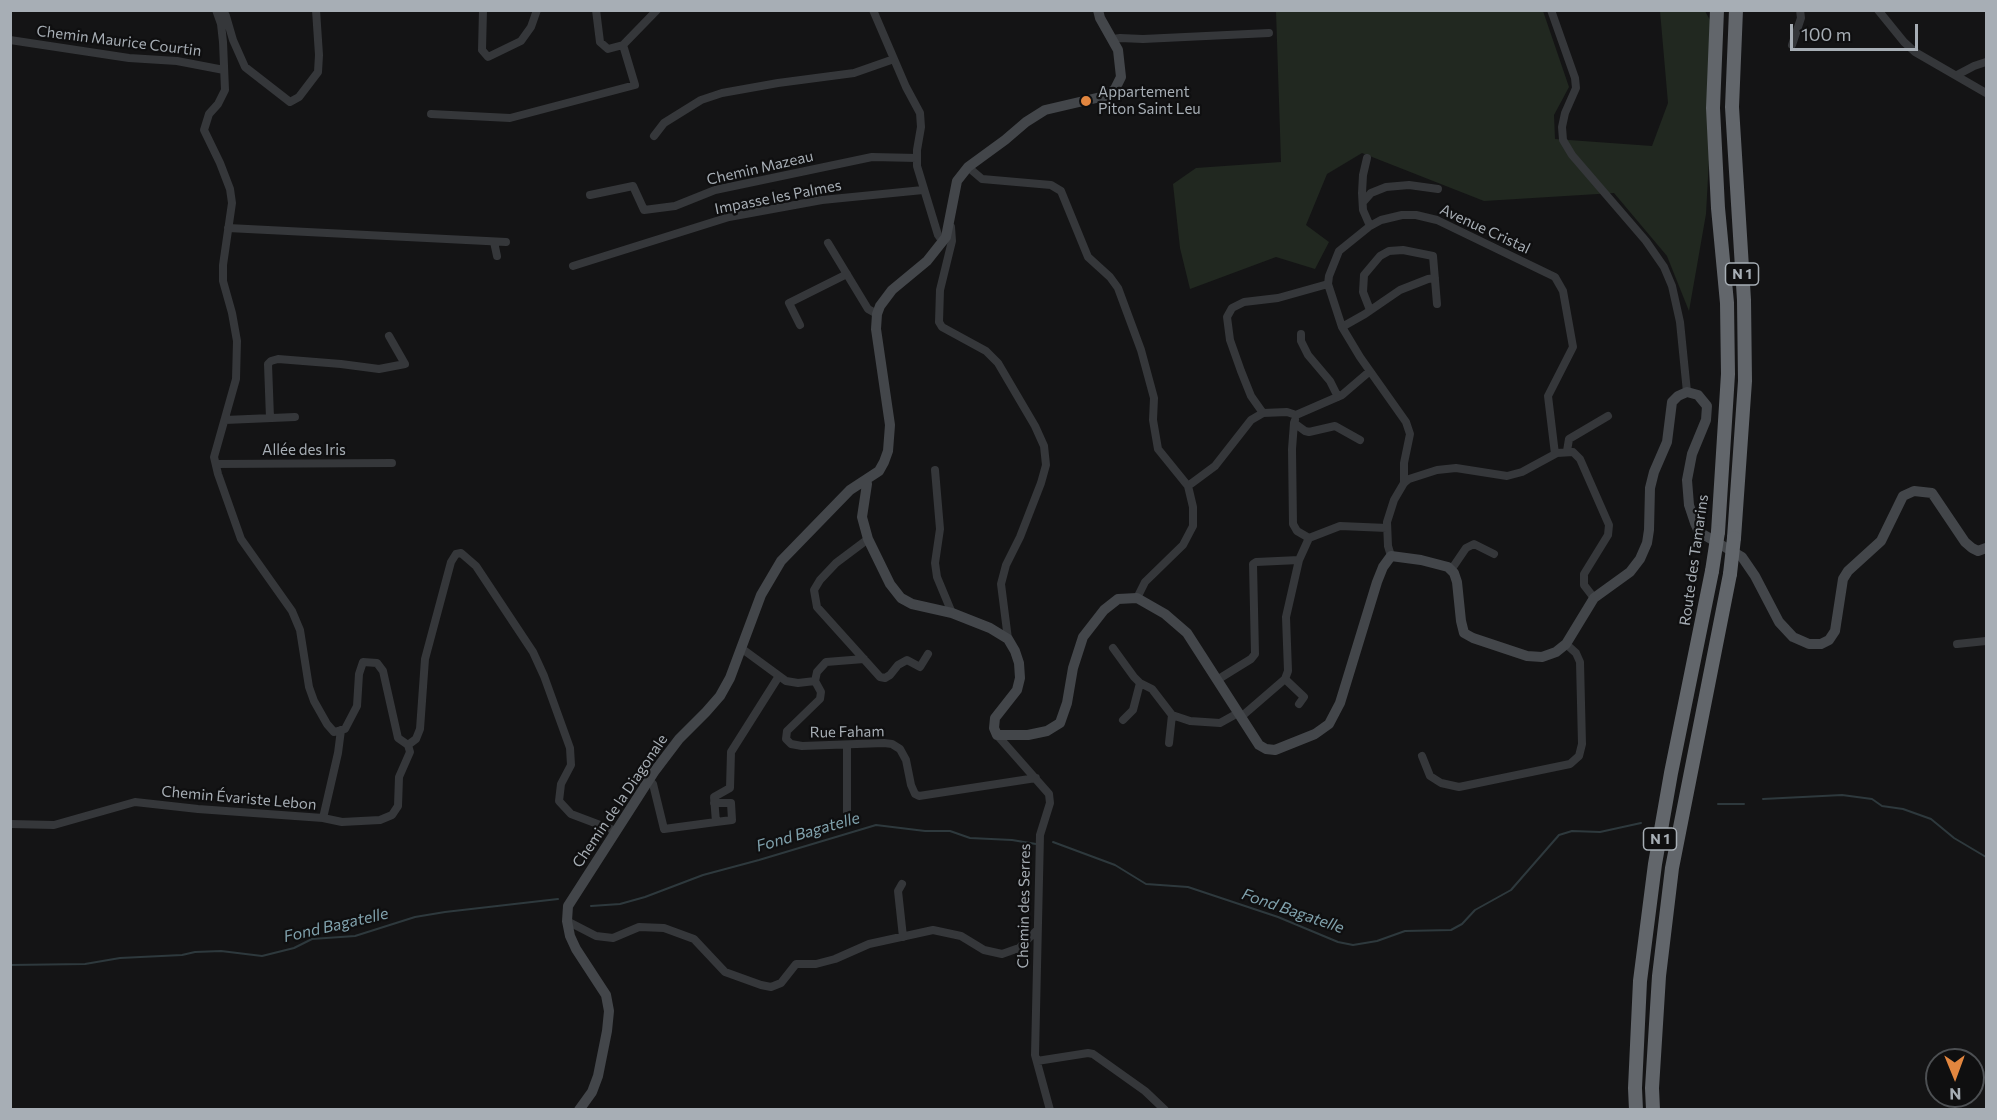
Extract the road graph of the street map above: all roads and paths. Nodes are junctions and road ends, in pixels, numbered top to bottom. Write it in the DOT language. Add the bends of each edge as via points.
graph roads {
  1 [pos="216,10"];
  2 [pos="223,10"];
  3 [pos="316,10"];
  4 [pos="483,10"];
  5 [pos="537,10"];
  6 [pos="596,10"];
  7 [pos="657,10"];
  8 [pos="873,10"];
  9 [pos="1098,10"];
  10 [pos="1551,10"];
  11 [pos="1717,10"];
  12 [pos="1736,10"];
  13 [pos="1800,10"];
  14 [pos="1878,10"];
  15 [pos="1269,33"];
  16 [pos="1113,39"];
  17 [pos="10,40"];
  18 [pos="623,45"];
  19 [pos="1792,45"];
  20 [pos="894,59"];
  21 [pos="1986,62"];
  22 [pos="224,70"];
  23 [pos="1957,75"];
  24 [pos="1986,93"];
  25 [pos="431,114"];
  26 [pos="654,136"];
  27 [pos="917,158"];
  28 [pos="1367,158"];
  29 [pos="968,167"];
  30 [pos="1438,189"];
  31 [pos="923,190"];
  32 [pos="590,195"];
  33 [pos="1363,202"];
  34 [pos="951,216"];
  35 [pos="1370,226"];
  36 [pos="228,228"];
  37 [pos="494,242"];
  38 [pos="506,242"];
  39 [pos="943,242"];
  40 [pos="828,243"];
  41 [pos="497,256"];
  42 [pos="573,266"];
  43 [pos="846,274"];
  44 [pos="1435,278"];
  45 [pos="1328,284"];
  46 [pos="1437,304"];
  47 [pos="1371,310"];
  48 [pos="877,314"];
  49 [pos="800,325"];
  50 [pos="1342,327"];
  51 [pos="1301,334"];
  52 [pos="389,336"];
  53 [pos="1370,370"];
  54 [pos="1687,392"];
  55 [pos="1338,397"];
  56 [pos="1263,413"];
  57 [pos="1608,416"];
  58 [pos="295,417"];
  59 [pos="270,418"];
  60 [pos="1295,419"];
  61 [pos="225,420"];
  62 [pos="1360,440"];
  63 [pos="1567,451"];
  64 [pos="1555,454"];
  65 [pos="392,463"];
  66 [pos="216,464"];
  67 [pos="935,470"];
  68 [pos="866,480"];
  69 [pos="1404,483"];
  70 [pos="1188,486"];
  71 [pos="1387,528"];
  72 [pos="1714,535"];
  73 [pos="1309,537"];
  74 [pos="868,539"];
  75 [pos="1986,549"];
  76 [pos="1494,554"];
  77 [pos="1391,556"];
  78 [pos="1299,560"];
  79 [pos="1451,570"];
  80 [pos="1137,598"];
  81 [pos="1594,598"];
  82 [pos="952,613"];
  83 [pos="1008,639"];
  84 [pos="1986,641"];
  85 [pos="1566,644"];
  86 [pos="1957,644"];
  87 [pos="741,648"];
  88 [pos="1113,648"];
  89 [pos="928,654"];
  90 [pos="864,659"];
  91 [pos="779,676"];
  92 [pos="1286,679"];
  93 [pos="1217,680"];
  94 [pos="815,681"];
  95 [pos="1140,683"];
  96 [pos="1299,704"];
  97 [pos="1172,715"];
  98 [pos="1240,715"];
  99 [pos="1123,720"];
  100 [pos="341,730"];
  101 [pos="997,735"];
  102 [pos="1168,743"];
  103 [pos="408,745"];
  104 [pos="847,745"];
  105 [pos="1422,756"];
  106 [pos="1036,778"];
  107 [pos="649,780"];
  108 [pos="714,803"];
  109 [pos="323,818"];
  110 [pos="716,822"];
  111 [pos="847,823"];
  112 [pos="10,824"];
  113 [pos="616,831"];
  114 [pos="902,884"];
  115 [pos="567,921"];
  116 [pos="1037,930"];
  117 [pos="903,937"];
  118 [pos="1037,1062"];
  119 [pos="579,1110"];
  120 [pos="1050,1110"];
  121 [pos="1165,1110"];
  122 [pos="1635,1110"];
  123 [pos="1653,1110"];
  1 -- 22 [label="street" via="221,24"];
  2 -- 3 [label="street" via="245,67 290,102 299,97 318,72"];
  4 -- 5 [label="street" via="482,50 488,57 521,41"];
  6 -- 18 [label="street" via="600,42 608,49"];
  7 -- 18 [label="street"];
  8 -- 20 [label="street"];
  9 -- 16 [label="street"];
  10 -- 54 [label="street" via="1576,88 1565,113 1563,140 1664,267 1680,322"];
  11 -- 72 [label="highway, Route des Tamarins / N 1" via="1713,108 1728,374"];
  12 -- 123 [label="highway, N 1, bridge" via="1732,107 1745,381 1734,538 1672,868 1659,976"];
  13 -- 19 [label="street"];
  14 -- 23 [label="street" via="1915,52"];
  15 -- 16 [label="street"];
  16 -- 29 [label="street" via="1121,63 1115,89 1105,96 1045,110"];
  17 -- 22 [label="street, Chemin Maurice Courtin"];
  18 -- 25 [label="street" via="635,85 510,118"];
  20 -- 26 [label="street" via="854,73 722,93 701,100 664,123"];
  20 -- 27 [label="street" via="920,113"];
  21 -- 23 [label="street"];
  22 -- 36 [label="street" via="225,90 209,114 204,130 230,189"];
  23 -- 24 [label="street"];
  27 -- 31 [label="street"];
  27 -- 32 [label="street, Chemin Mazeau" via="872,157 715,190 675,206 644,210 633,186"];
  28 -- 33 [label="street"];
  29 -- 34 [label="street" via="957,181"];
  29 -- 70 [label="street" via="982,179 1051,185 1061,191 1088,257 1118,288 1154,398 1158,449"];
  30 -- 33 [label="street" via="1386,187 1371,193"];
  31 -- 39 [label="street"];
  31 -- 42 [label="street, Impasse les Palmes" via="822,200 729,218"];
  33 -- 35 [label="street"];
  34 -- 39 [label="street"];
  34 -- 83 [label="street" via="952,241 940,290 939,322 986,351 998,363 1044,446 1046,465 1041,483 1001,584"];
  35 -- 45 [label="street, Avenue Cristal" via="1339,251"];
  35 -- 64 [label="street, Avenue Cristal" via="1402,215 1437,220 1555,277 1563,291 1573,347 1548,396"];
  36 -- 37 [label="street"];
  36 -- 61 [label="street" via="223,281 237,341 236,379"];
  37 -- 38 [label="street"];
  37 -- 41 [label="street"];
  39 -- 48 [label="street" via="892,290"];
  40 -- 43 [label="street"];
  43 -- 48 [label="street" via="868,309"];
  43 -- 49 [label="street" via="789,303"];
  44 -- 46 [label="street"];
  44 -- 47 [label="street" via="1400,290"];
  44 -- 47 [label="street" via="1433,256 1389,251 1364,275 1363,292"];
  45 -- 50 [label="street"];
  45 -- 56 [label="street" via="1244,302 1232,308 1227,317 1241,371"];
  47 -- 50 [label="street"];
  48 -- 68 [label="street, Chemin de la Diagonale" via="890,437 879,471"];
  50 -- 53 [label="street"];
  51 -- 55 [label="street" via="1308,355"];
  52 -- 59 [label="street" via="405,364 379,369 272,361 268,364"];
  53 -- 55 [label="street"];
  53 -- 69 [label="street" via="1410,434"];
  54 -- 72 [label="street" via="1698,395 1707,406 1687,480 1689,505 1700,532"];
  54 -- 81 [label="street" via="1672,402 1667,442 1650,488 1649,530 1640,560"];
  55 -- 60 [label="street"];
  56 -- 60 [label="street" via="1287,412"];
  56 -- 70 [label="street" via="1251,420 1215,466"];
  57 -- 63 [label="street" via="1569,439"];
  58 -- 59 [label="street"];
  59 -- 61 [label="street"];
  60 -- 62 [label="street" via="1309,432 1335,426"];
  60 -- 73 [label="street" via="1293,524"];
  61 -- 66 [label="street" via="214,457"];
  63 -- 64 [label="street"];
  63 -- 81 [label="street" via="1580,459 1609,525 1608,535 1584,574 1584,585"];
  64 -- 69 [label="street" via="1507,476 1456,468 1421,474"];
  65 -- 66 [label="street, Allée des Iris"];
  66 -- 100 [label="street" via="241,539 292,611 300,630 314,701 334,732"];
  67 -- 82 [label="street" via="940,530 935,563"];
  68 -- 74 [label="street" via="862,517"];
  68 -- 87 [label="street, Chemin de la Diagonale" via="850,490 781,561 761,595"];
  69 -- 71 [label="street" via="1394,500"];
  70 -- 80 [label="street" via="1193,526 1183,545 1144,582"];
  71 -- 73 [label="street" via="1340,526"];
  71 -- 77 [label="street"];
  72 -- 75 [label="street" via="1742,557 1779,621 1793,637 1809,645 1829,640 1835,631 1843,579 1881,541 1903,496 1914,491 1932,493 1965,542 1978,551"];
  72 -- 122 [label="highway, Route des Tamarins / N 1, bridge" via="1712,571 1654,875 1640,981"];
  73 -- 78 [label="street"];
  74 -- 82 [label="street" via="901,598"];
  74 -- 90 [label="street" via="836,563 814,591 817,608"];
  76 -- 79 [label="street" via="1474,544 1466,548"];
  77 -- 79 [label="street"];
  77 -- 98 [label="street" via="1377,582 1340,703 1329,724 1275,750 1259,745"];
  78 -- 92 [label="street" via="1285,626 1289,665"];
  78 -- 93 [label="street" via="1253,564 1256,654"];
  79 -- 85 [label="street" via="1457,582 1464,633 1527,656 1542,657"];
  80 -- 93 [label="street" via="1177,622"];
  80 -- 101 [label="street" via="1118,599 1104,609 1083,638 1060,723 1028,735"];
  81 -- 85 [label="street"];
  82 -- 83 [label="street"];
  83 -- 101 [label="street" via="1019,663 1020,678 1017,690 996,718"];
  84 -- 86 [label="street"];
  85 -- 105 [label="street" via="1580,662 1582,744 1579,756 1570,764 1459,787 1431,776"];
  87 -- 91 [label="street"];
  87 -- 107 [label="street, Chemin de la Diagonale" via="720,696 680,738"];
  88 -- 95 [label="street"];
  89 -- 90 [label="street" via="920,667 907,660 885,678"];
  90 -- 94 [label="street" via="826,662"];
  91 -- 94 [label="street" via="786,681"];
  91 -- 108 [label="street" via="731,752 730,788 714,797"];
  92 -- 96 [label="street" via="1304,697"];
  92 -- 98 [label="street"];
  93 -- 98 [label="street"];
  94 -- 104 [label="street, Rue Faham" via="820,699 791,726 786,739 802,746"];
  95 -- 97 [label="street" via="1152,689"];
  95 -- 99 [label="street" via="1133,710"];
  97 -- 98 [label="street" via="1220,723"];
  97 -- 102 [label="street"];
  100 -- 103 [label="street" via="357,706 363,662 377,663 383,671 398,738"];
  100 -- 109 [label="street"];
  101 -- 106 [label="street, Chemin des Serres"];
  103 -- 109 [label="street, Chemin Évariste Lebon" via="410,753 399,777 398,806 392,815 366,822"];
  103 -- 113 [label="street" via="420,729 425,660 451,561 461,553 476,566 533,652 544,676 570,748 571,765 561,784 559,801 571,814"];
  104 -- 106 [label="street, Rue Faham" via="884,743 900,749 911,785 919,796"];
  104 -- 111 [label="street"];
  106 -- 116 [label="street, Chemin des Serres" via="1049,794 1050,803 1040,835"];
  107 -- 110 [label="street" via="664,829"];
  107 -- 113 [label="street, Chemin de la Diagonale"];
  108 -- 110 [label="street"];
  108 -- 110 [label="street" via="731,803 732,820"];
  109 -- 112 [label="street, Chemin Évariste Lebon" via="135,802 54,825"];
  113 -- 115 [label="street, Chemin de la Diagonale" via="568,906"];
  114 -- 117 [label="street" via="898,891"];
  115 -- 117 [label="street" via="596,936 613,938 639,927 664,928 694,939 725,972 771,987 781,983 796,964 816,964 869,944"];
  115 -- 119 [label="street" via="576,949 606,995 609,1011 598,1076"];
  116 -- 117 [label="street" via="1019,948 1002,954 984,950 961,936 933,930"];
  116 -- 118 [label="street, Chemin des Serres"];
  118 -- 120 [label="street, Chemin des Serres"];
  118 -- 121 [label="street" via="1094,1054"];
}
